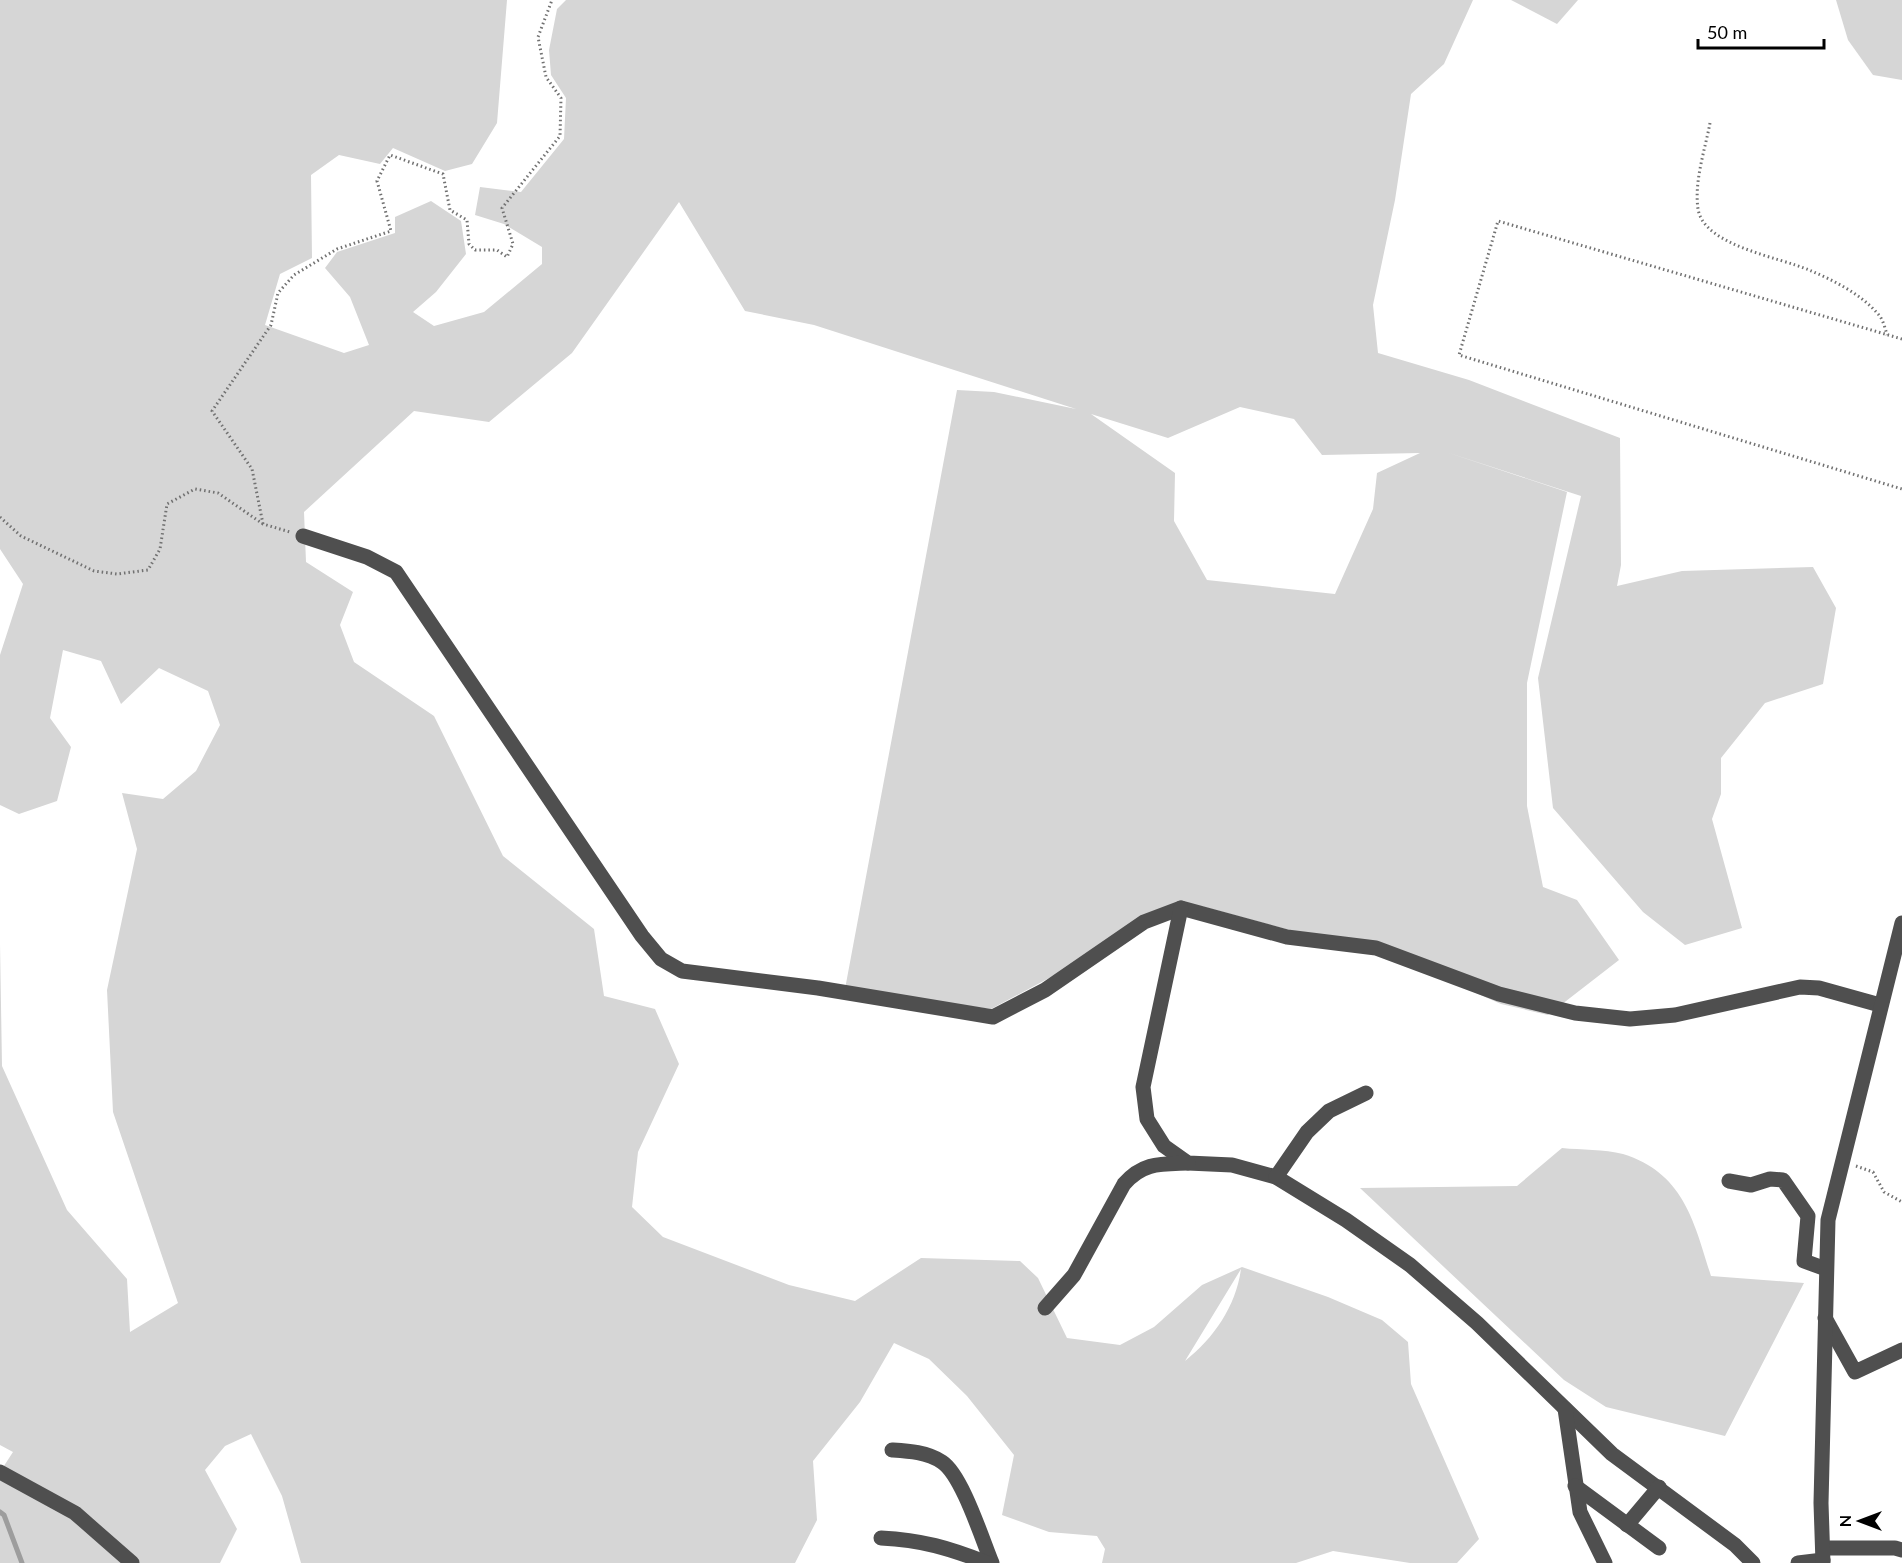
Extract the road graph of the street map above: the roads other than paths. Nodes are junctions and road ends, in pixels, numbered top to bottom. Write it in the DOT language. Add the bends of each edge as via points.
graph roads {
  1 [pos="303,536"];
  2 [pos="1181,908"];
  3 [pos="1902,922"];
  4 [pos="1880,1005"];
  5 [pos="1366,1093"];
  6 [pos="1188,1163"];
  7 [pos="1276,1177"];
  8 [pos="1729,1180"];
  9 [pos="1826,1269"];
  10 [pos="1045,1308"];
  11 [pos="1825,1318"];
  12 [pos="1902,1350"];
  13 [pos="1565,1409"];
  14 [pos="892,1450"];
  15 [pos="0,1472"];
  16 [pos="1575,1486"];
  17 [pos="1659,1487"];
  18 [pos="1627,1525"];
  19 [pos="881,1538"];
  20 [pos="1659,1548"];
  21 [pos="1902,1550"];
  22 [pos="1823,1557"];
  23 [pos="132,1563"];
  24 [pos="987,1563"];
  25 [pos="992,1563"];
  26 [pos="1605,1563"];
  27 [pos="1753,1563"];
  28 [pos="1798,1563"];
  1 -- 2 [label="street" via="367,556 396,572 642,936 661,959 682,971 818,988 993,1017 1046,990 1144,922"];
  2 -- 4 [label="street" via="1287,937 1376,948 1499,993 1575,1013 1630,1019 1675,1016 1800,987 1819,988"];
  2 -- 6 [label="street" via="1143,1087 1147,1119 1164,1146"];
  3 -- 4 [label="street"];
  4 -- 9 [label="street" via="1828,1220"];
  5 -- 7 [label="street" via="1329,1111 1307,1132"];
  6 -- 7 [label="street" via="1232,1165"];
  6 -- 10 [label="street" via="1153,1165 1134,1172 1074,1275"];
  7 -- 13 [label="street" via="1410,1265 1511,1353"];
  8 -- 9 [label="street" via="1751,1185 1783,1180 1808,1216 1804,1261"];
  9 -- 11 [label="street"];
  11 -- 12 [label="street" via="1855,1372"];
  11 -- 22 [label="street"];
  13 -- 16 [label="street"];
  13 -- 17 [label="street" via="1612,1454"];
  14 -- 25 [label="street" via="915,1452 943,1462 960,1485"];
  15 -- 23 [label="street" via="75,1513"];
  16 -- 18 [label="street"];
  16 -- 26 [label="street" via="1580,1512"];
  17 -- 18 [label="street"];
  17 -- 27 [label="street" via="1736,1545"];
  18 -- 20 [label="street"];
  19 -- 24 [label="street" via="938,1544"];
  21 -- 22 [label="street"];
  22 -- 28 [label="street"];
}
